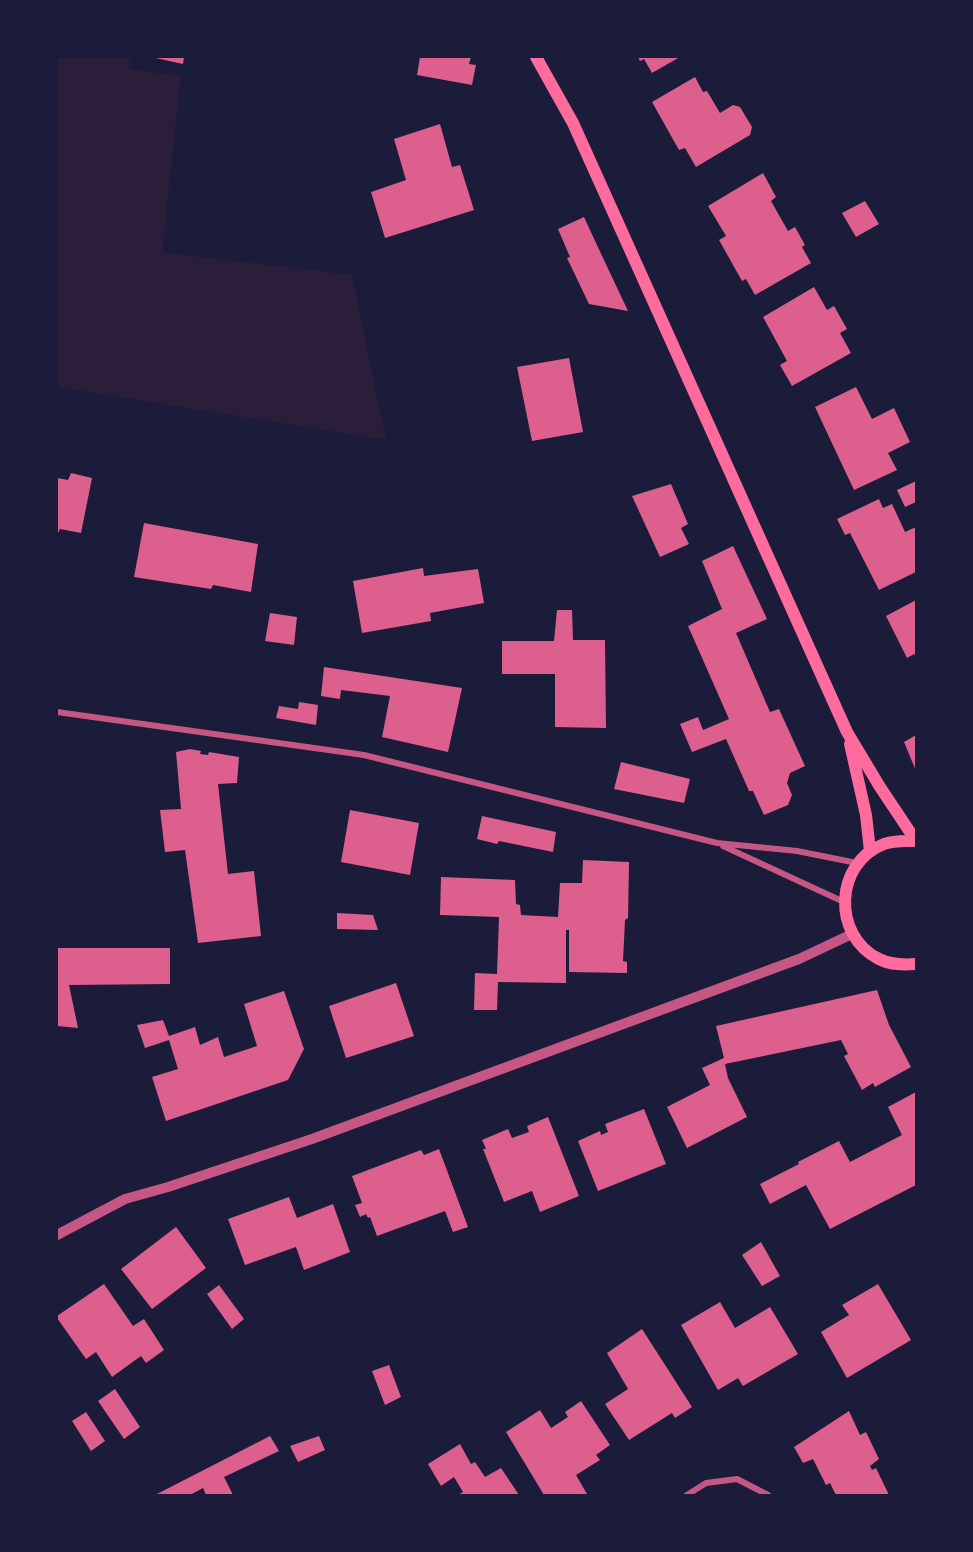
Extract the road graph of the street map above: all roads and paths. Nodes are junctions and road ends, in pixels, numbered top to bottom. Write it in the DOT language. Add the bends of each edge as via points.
graph roads {
  1 [pos="536,57"];
  2 [pos="57,712"];
  3 [pos="847,732"];
  4 [pos="916,841"];
  5 [pos="717,843"];
  6 [pos="870,851"];
  7 [pos="858,863"];
  8 [pos="844,902"];
  9 [pos="852,934"];
  10 [pos="916,964"];
  11 [pos="57,1235"];
  12 [pos="687,1495"];
  13 [pos="768,1495"];
  1 -- 3 [label="main road" via="573,123"];
  2 -- 5 [label="street" via="364,756"];
  3 -- 4 [label="main road"];
  3 -- 6 [label="main road"];
  4 -- 6 [label="main road" via="900,840"];
  5 -- 7 [label="street" via="797,851"];
  5 -- 8 [label="street"];
  6 -- 7 [label="main road"];
  7 -- 8 [label="main road" via="847,881"];
  8 -- 9 [label="main road"];
  9 -- 10 [label="main road" via="864,949 880,959 898,965"];
  9 -- 11 [label="street" via="799,959 312,1139 125,1199"];
  12 -- 13 [label="street" via="706,1483 737,1479"];
}
